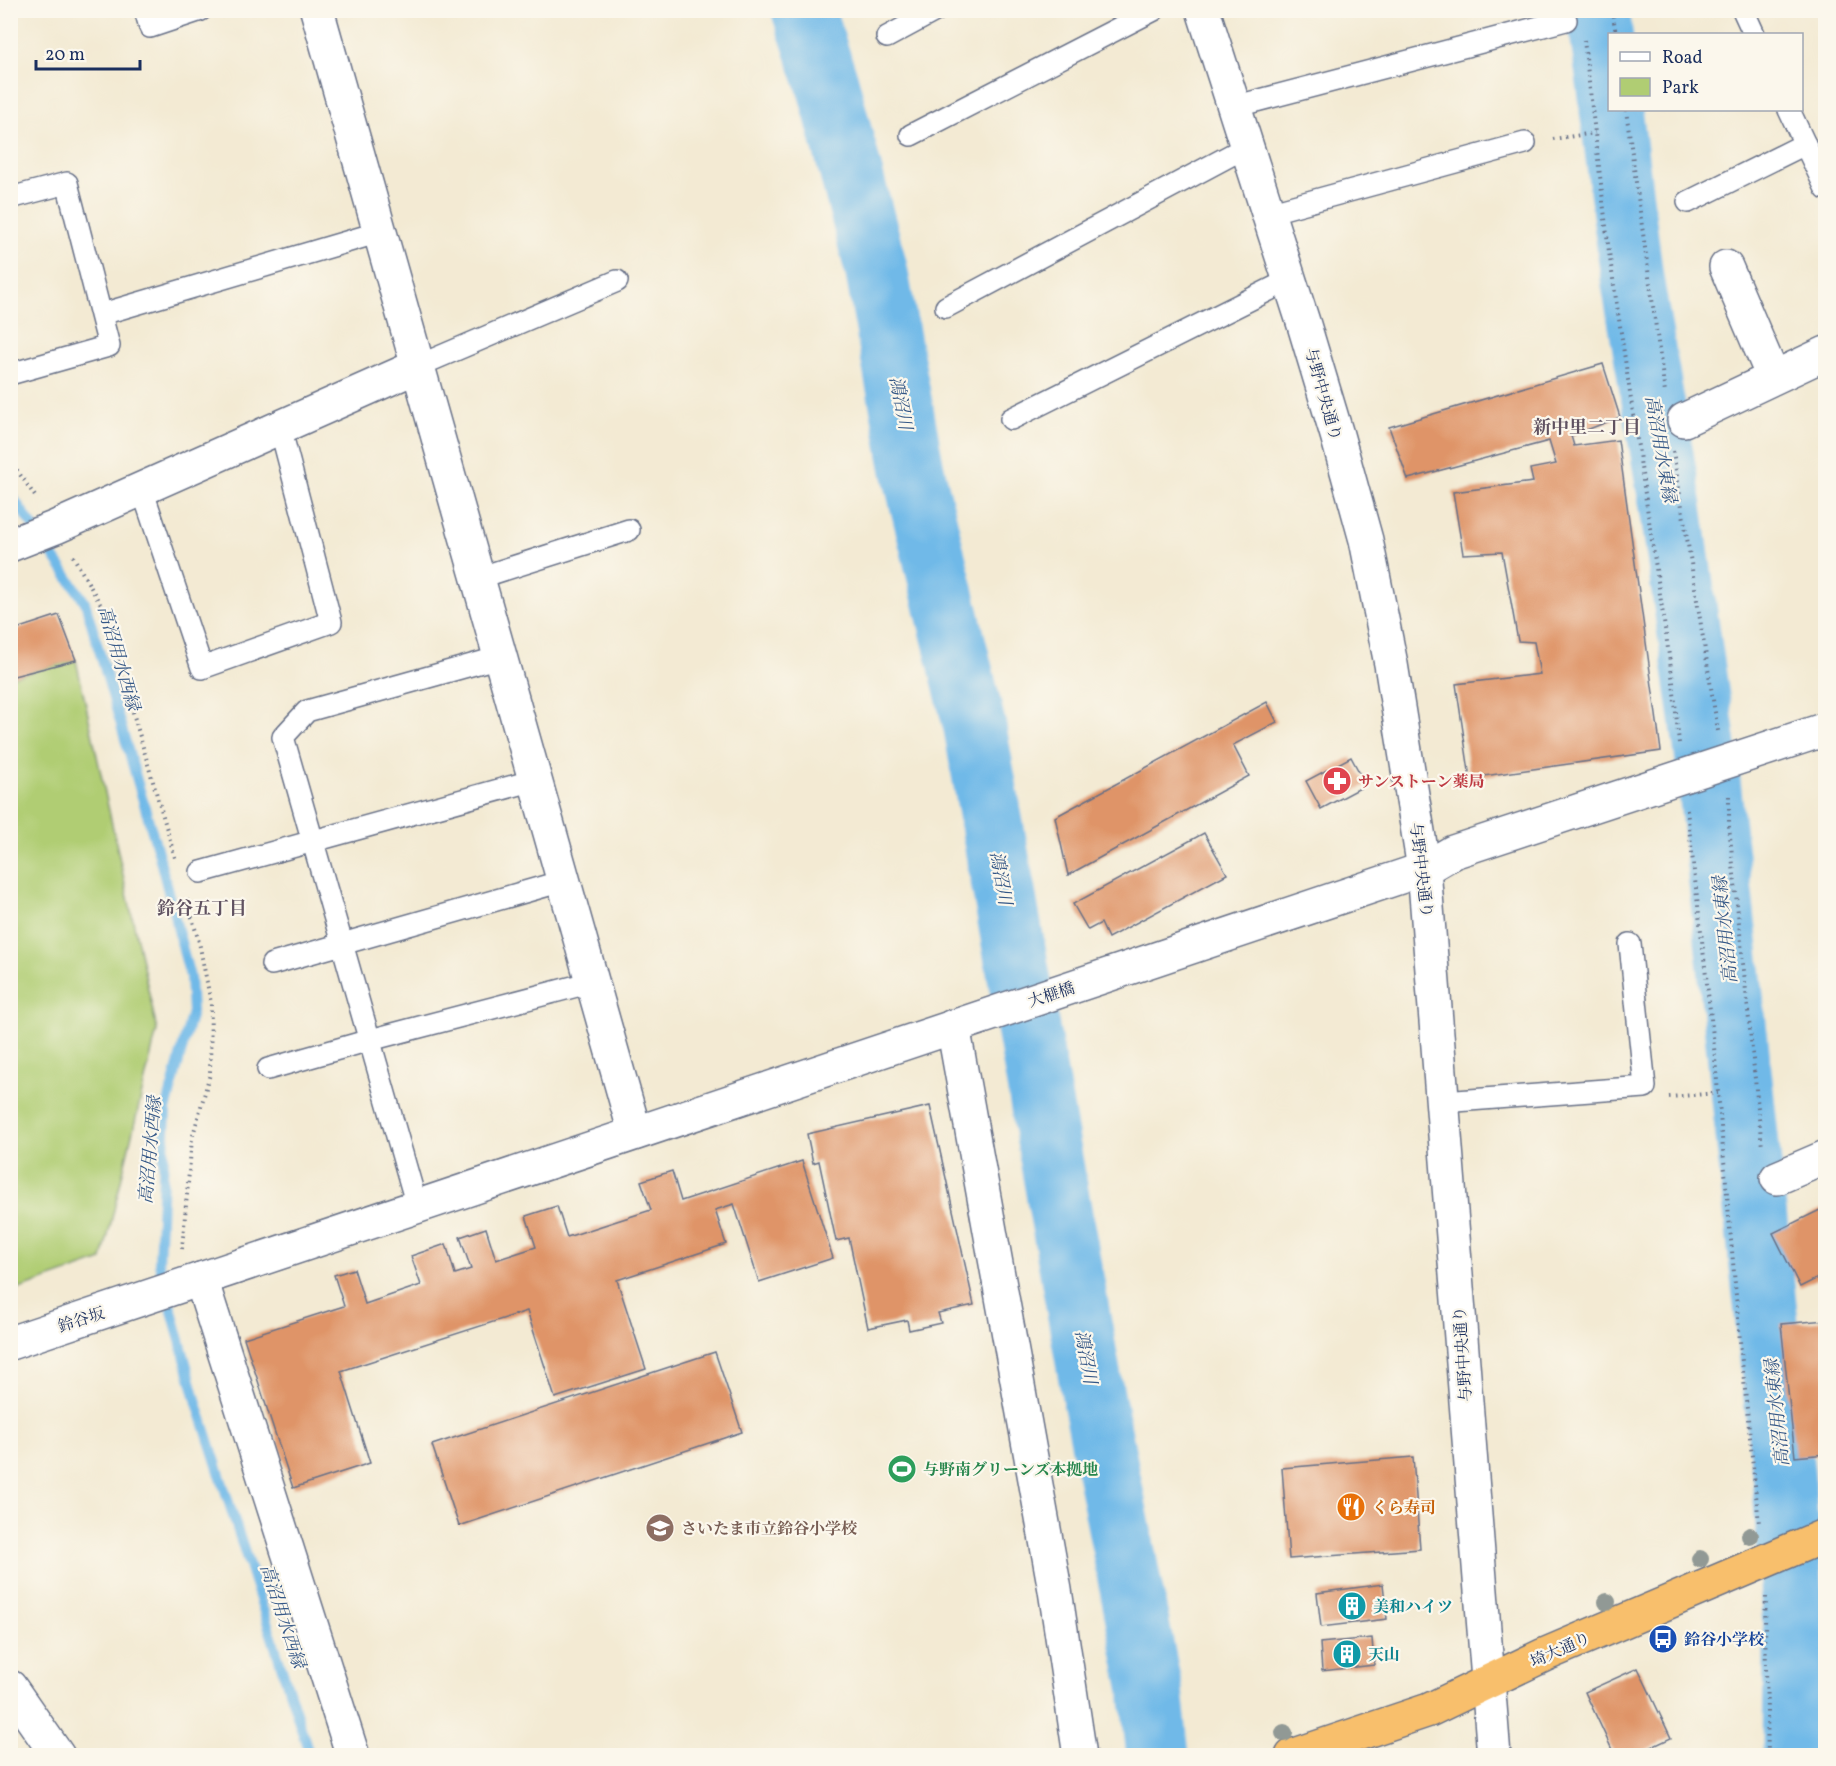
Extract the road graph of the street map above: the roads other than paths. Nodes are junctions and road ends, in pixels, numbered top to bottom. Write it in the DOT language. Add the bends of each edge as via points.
graph roads {
  1 [pos="145,10"];
  2 [pos="201,10"];
  3 [pos="317,10"];
  4 [pos="936,10"];
  5 [pos="1154,10"];
  6 [pos="1203,10"];
  7 [pos="1566,21"];
  8 [pos="887,37"];
  9 [pos="1233,107"];
  10 [pos="1789,111"];
  11 [pos="912,135"];
  12 [pos="1525,143"];
  13 [pos="1805,144"];
  14 [pos="1246,147"];
  15 [pos="1826,189"];
  16 [pos="10,198"];
  17 [pos="1688,202"];
  18 [pos="1268,213"];
  19 [pos="380,232"];
  20 [pos="1726,267"];
  21 [pos="1289,280"];
  22 [pos="617,281"];
  23 [pos="946,308"];
  24 [pos="102,314"];
  25 [pos="1826,353"];
  26 [pos="418,366"];
  27 [pos="10,374"];
  28 [pos="1773,377"];
  29 [pos="1011,419"];
  30 [pos="1674,423"];
  31 [pos="280,428"];
  32 [pos="142,489"];
  33 [pos="629,530"];
  34 [pos="37,534"];
  35 [pos="478,578"];
  36 [pos="500,657"];
  37 [pos="1826,729"];
  38 [pos="535,780"];
  39 [pos="313,841"];
  40 [pos="1424,868"];
  41 [pos="201,872"];
  42 [pos="563,881"];
  43 [pos="342,944"];
  44 [pos="1630,944"];
  45 [pos="272,964"];
  46 [pos="592,982"];
  47 [pos="954,1026"];
  48 [pos="370,1040"];
  49 [pos="268,1069"];
  50 [pos="1443,1102"];
  51 [pos="635,1133"];
  52 [pos="1826,1157"];
  53 [pos="1777,1178"];
  54 [pos="417,1206"];
  55 [pos="182,1285"];
  56 [pos="10,1343"];
  57 [pos="1816,1539"];
  58 [pos="1488,1683"];
  59 [pos="10,1687"];
  60 [pos="58,1755"];
  61 [pos="353,1755"];
  62 [pos="1080,1755"];
  63 [pos="1292,1755"];
  64 [pos="1494,1755"];
  1 -- 2 [label="lane" via="150,27"];
  3 -- 19 [label="street"];
  4 -- 8 [label="lane"];
  5 -- 11 [label="lane"];
  6 -- 9 [label="street, 与野中央通り"];
  7 -- 9 [label="lane"];
  9 -- 14 [label="street, 与野中央通り"];
  10 -- 13 [label="lane"];
  12 -- 18 [label="lane"];
  13 -- 15 [label="lane"];
  13 -- 17 [label="lane"];
  14 -- 18 [label="street, 与野中央通り"];
  14 -- 23 [label="lane"];
  16 -- 24 [label="lane" via="66,183"];
  18 -- 21 [label="street, 与野中央通り"];
  19 -- 24 [label="lane"];
  19 -- 26 [label="street"];
  20 -- 28 [label="street"];
  21 -- 29 [label="lane"];
  21 -- 40 [label="street, 与野中央通り" via="1366,540 1391,664"];
  22 -- 26 [label="lane"];
  24 -- 27 [label="lane" via="109,346"];
  25 -- 28 [label="street"];
  26 -- 31 [label="street"];
  26 -- 35 [label="street"];
  28 -- 30 [label="street"];
  31 -- 32 [label="street"];
  31 -- 32 [label="lane" via="331,622 202,668"];
  32 -- 34 [label="street"];
  33 -- 35 [label="lane"];
  35 -- 36 [label="street"];
  36 -- 38 [label="street"];
  36 -- 39 [label="lane" via="307,711 283,737"];
  37 -- 40 [label="street, 大榧橋" via="1453,852"];
  38 -- 39 [label="lane"];
  38 -- 42 [label="street"];
  39 -- 41 [label="lane"];
  39 -- 43 [label="lane"];
  40 -- 47 [label="street, 大榧橋"];
  40 -- 50 [label="street, 与野中央通り"];
  42 -- 43 [label="lane"];
  42 -- 46 [label="street"];
  43 -- 45 [label="lane"];
  43 -- 48 [label="lane"];
  44 -- 50 [label="lane" via="1645,1086"];
  46 -- 48 [label="lane"];
  46 -- 51 [label="street"];
  47 -- 51 [label="street, 大榧橋"];
  47 -- 62 [label="street" via="1055,1590"];
  48 -- 49 [label="lane"];
  48 -- 54 [label="lane"];
  50 -- 58 [label="street, 与野中央通り"];
  51 -- 54 [label="street, 鈴谷坂"];
  52 -- 53 [label="street"];
  54 -- 55 [label="street, 鈴谷坂"];
  55 -- 56 [label="street, 鈴谷坂"];
  55 -- 61 [label="street"];
  57 -- 58 [label="highway, 埼大通り"];
  58 -- 63 [label="highway, 埼大通り" via="1429,1710"];
  58 -- 64 [label="street, 与野中央通り"];
  59 -- 60 [label="street"];
}
